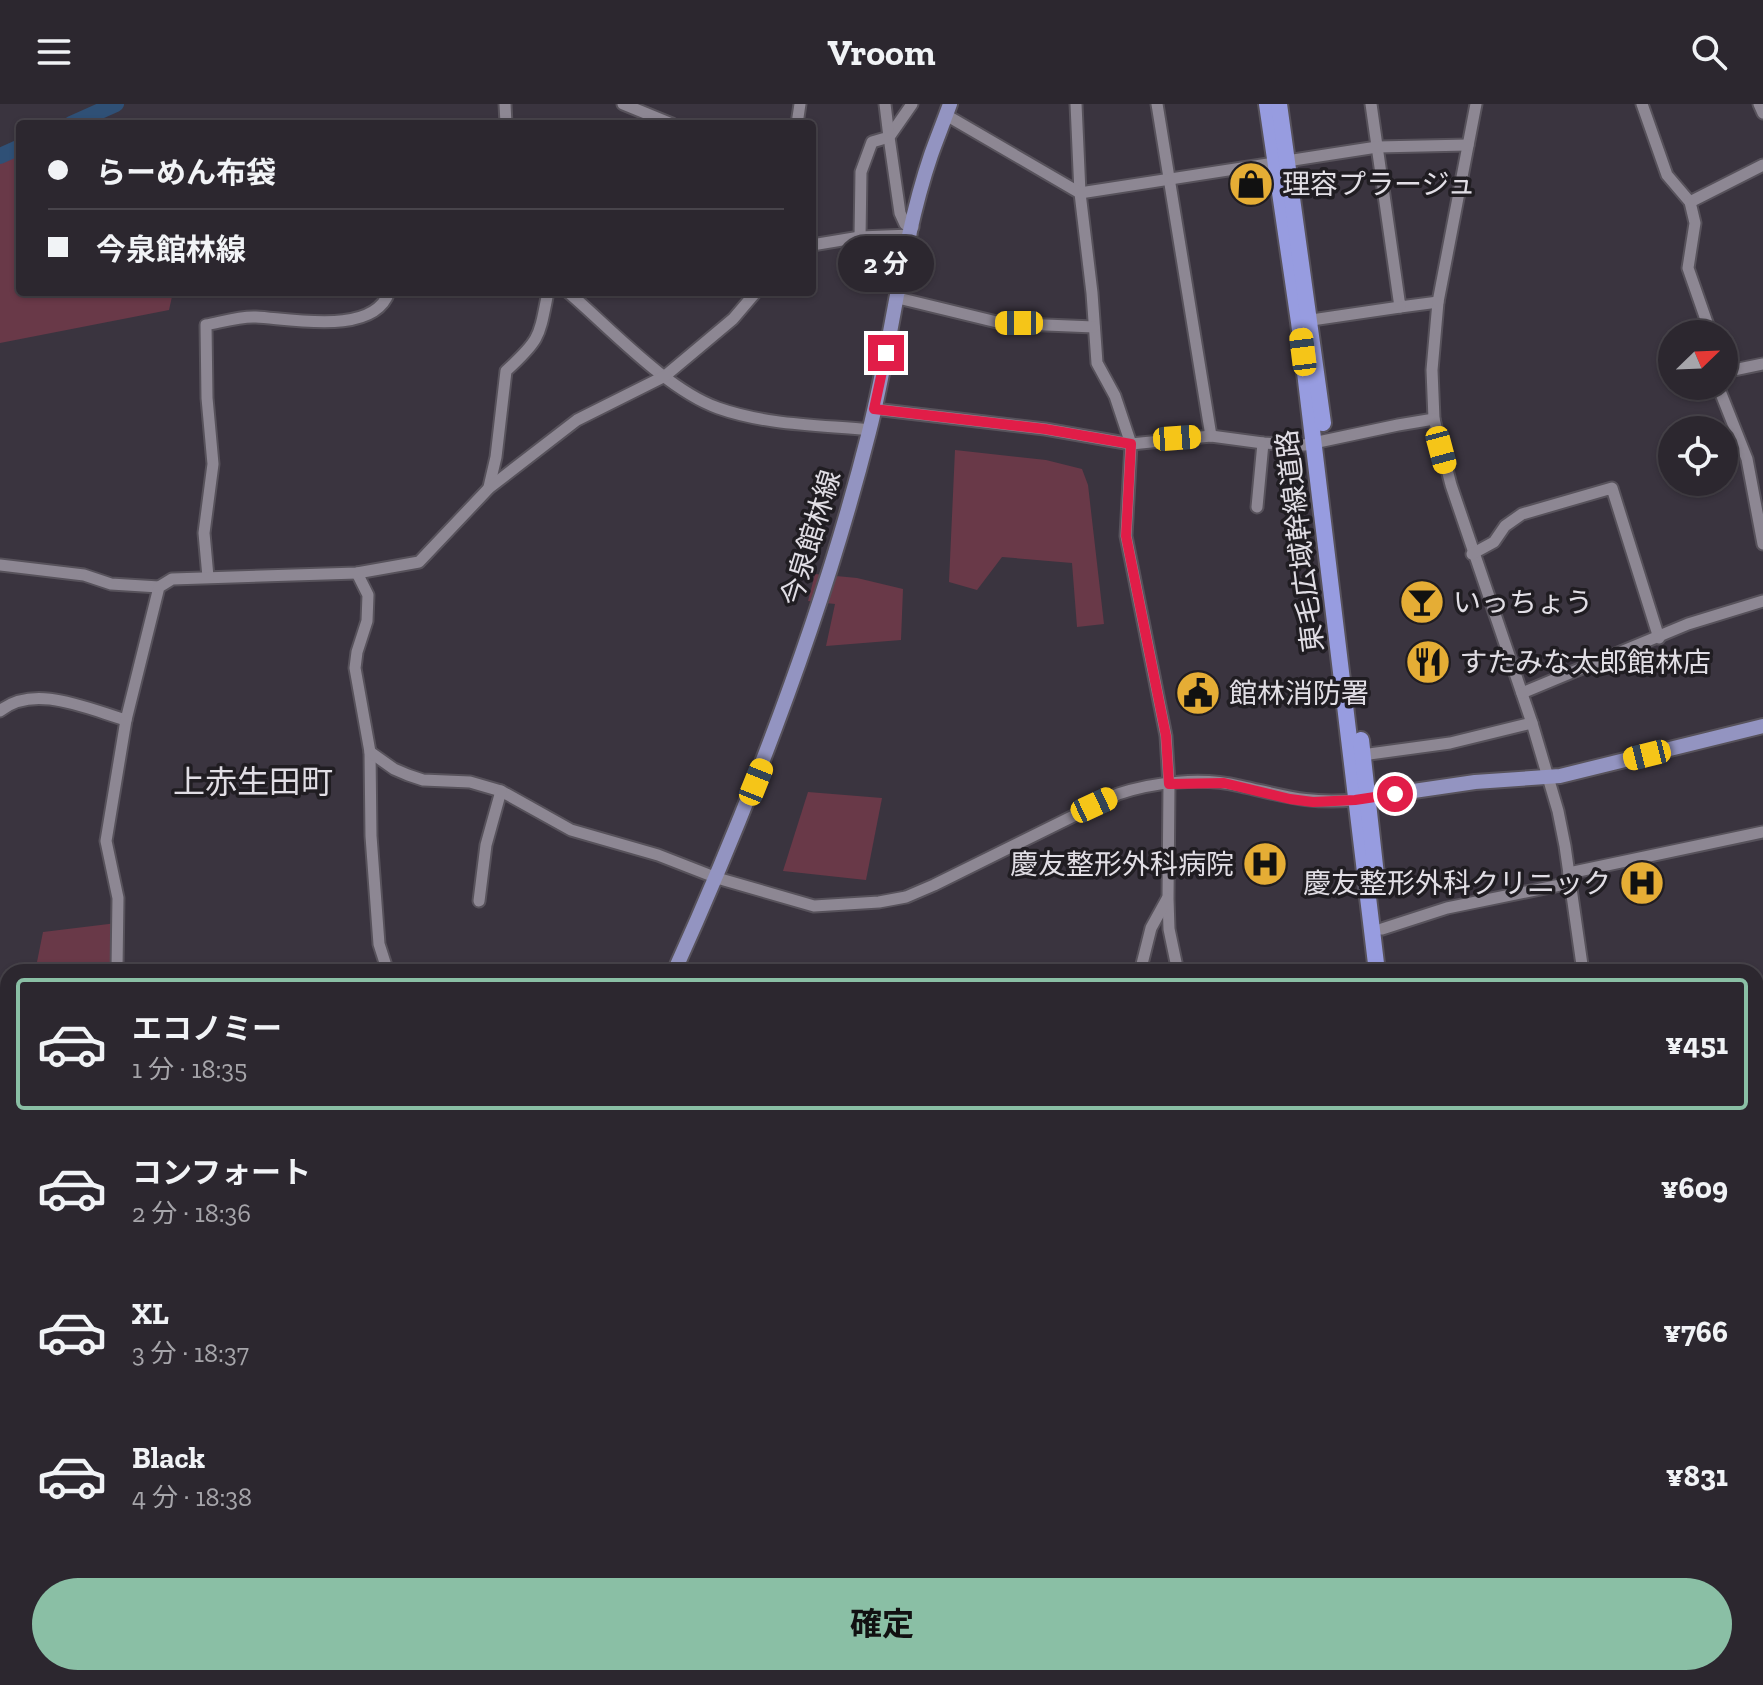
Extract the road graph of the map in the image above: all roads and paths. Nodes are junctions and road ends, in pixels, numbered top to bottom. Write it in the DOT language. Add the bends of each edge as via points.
graph roads {
  1 [pos="623,104"];
  2 [pos="885,104"];
  3 [pos="1076,104"];
  4 [pos="1157,104"];
  5 [pos="1267,104"];
  6 [pos="1279,104"];
  7 [pos="1371,104"];
  8 [pos="1642,104"];
  9 [pos="908,105"];
  10 [pos="1473,107"];
  11 [pos="948,110"];
  12 [pos="662,120"];
  13 [pos="889,137"];
  14 [pos="1468,145"];
  15 [pos="1377,147"];
  16 [pos="1282,163"];
  17 [pos="1763,165"];
  18 [pos="1169,180"];
  19 [pos="1080,193"];
  20 [pos="1690,202"];
  21 [pos="912,231"];
  22 [pos="860,237"];
  23 [pos="816,244"];
  24 [pos="388,296"];
  25 [pos="547,296"];
  26 [pos="573,296"];
  27 [pos="753,296"];
  28 [pos="898,298"];
  29 [pos="1438,302"];
  30 [pos="1400,307"];
  31 [pos="1706,320"];
  32 [pos="1305,321"];
  33 [pos="1094,327"];
  34 [pos="1763,364"];
  35 [pos="1738,369"];
  36 [pos="665,376"];
  37 [pos="1724,400"];
  38 [pos="874,409"];
  39 [pos="1434,419"];
  40 [pos="870,430"];
  41 [pos="1211,436"];
  42 [pos="1320,441"];
  43 [pos="1263,443"];
  44 [pos="1131,444"];
  45 [pos="489,488"];
  46 [pos="1257,507"];
  47 [pos="1763,544"];
  48 [pos="1472,554"];
  49 [pos="0,565"];
  50 [pos="357,573"];
  51 [pos="208,577"];
  52 [pos="159,587"];
  53 [pos="1763,601"];
  54 [pos="1659,638"];
  55 [pos="1522,693"];
  56 [pos="0,711"];
  57 [pos="126,720"];
  58 [pos="1532,723"];
  59 [pos="1763,726"];
  60 [pos="370,752"];
  61 [pos="1362,755"];
  62 [pos="1549,778"];
  63 [pos="1169,784"];
  64 [pos="501,791"];
  65 [pos="1361,799"];
  66 [pos="1763,832"];
  67 [pos="717,878"];
  68 [pos="1570,878"];
  69 [pos="1168,899"];
  70 [pos="479,901"];
  71 [pos="1382,929"];
  72 [pos="117,964"];
  73 [pos="385,964"];
  74 [pos="678,964"];
  75 [pos="1142,964"];
  76 [pos="1176,964"];
  77 [pos="1376,964"];
  78 [pos="1386,964"];
  79 [pos="1582,964"];
  1 -- 12 [label="street"];
  2 -- 13 [label="street"];
  3 -- 19 [label="street"];
  4 -- 18 [label="street"];
  5 -- 16 [label="highway, 東毛広域幹線道路"];
  6 -- 16 [label="highway, 東毛広域幹線道路"];
  7 -- 15 [label="street"];
  8 -- 20 [label="street" via="1667,175"];
  9 -- 13 [label="street"];
  10 -- 14 [label="street"];
  11 -- 19 [label="street"];
  11 -- 21 [label="main road, 今泉館林線"];
  13 -- 21 [label="street" via="900,213"];
  13 -- 22 [label="street" via="872,142 861,172"];
  14 -- 15 [label="street"];
  14 -- 29 [label="street"];
  15 -- 16 [label="street"];
  15 -- 30 [label="street"];
  16 -- 18 [label="street"];
  16 -- 32 [label="highway, 東毛広域幹線道路"];
  17 -- 20 [label="street"];
  18 -- 19 [label="street"];
  18 -- 41 [label="street"];
  19 -- 33 [label="street"];
  20 -- 31 [label="street" via="1695,223 1688,268"];
  21 -- 22 [label="street"];
  21 -- 28 [label="main road, 今泉館林線"];
  22 -- 23 [label="street"];
  24 -- 51 [label="street" via="376,312 362,317 313,323 252,317 206,325 213,464 204,533"];
  25 -- 45 [label="street" via="533,347 506,371"];
  26 -- 36 [label="street"];
  27 -- 36 [label="street"];
  28 -- 33 [label="street" via="1001,323"];
  28 -- 38 [label="main road, 今泉館林線"];
  29 -- 30 [label="street"];
  29 -- 39 [label="street"];
  30 -- 32 [label="street"];
  32 -- 42 [label="highway, 東毛広域幹線道路"];
  33 -- 44 [label="street" via="1097,363"];
  34 -- 35 [label="street"];
  36 -- 40 [label="street" via="718,408 778,422"];
  36 -- 45 [label="street" via="577,420"];
  37 -- 47 [label="street" via="1747,459"];
  38 -- 40 [label="main road, 今泉館林線"];
  38 -- 44 [label="street"];
  39 -- 42 [label="street"];
  39 -- 48 [label="street"];
  40 -- 67 [label="main road, 今泉館林線" via="833,565"];
  41 -- 43 [label="street"];
  41 -- 44 [label="street"];
  42 -- 43 [label="street"];
  42 -- 61 [label="highway, 東毛広域幹線道路"];
  42 -- 65 [label="highway, 東毛広域幹線道路"];
  43 -- 46 [label="street"];
  44 -- 63 [label="street" via="1126,536 1166,736"];
  45 -- 50 [label="street" via="419,562"];
  48 -- 54 [label="street" via="1494,542 1522,514 1612,488"];
  48 -- 55 [label="street"];
  49 -- 52 [label="street"];
  50 -- 51 [label="street"];
  50 -- 60 [label="street" via="368,595 355,668"];
  51 -- 52 [label="street" via="172,579"];
  52 -- 57 [label="street"];
  53 -- 54 [label="street"];
  54 -- 55 [label="street"];
  55 -- 58 [label="street"];
  56 -- 57 [label="street" via="13,700 55,699"];
  57 -- 72 [label="street" via="106,841 118,898"];
  58 -- 61 [label="street" via="1450,743"];
  58 -- 62 [label="street"];
  59 -- 62 [label="main road"];
  60 -- 64 [label="street" via="423,780 470,782"];
  60 -- 73 [label="street" via="371,836 379,944"];
  61 -- 65 [label="highway, 東毛広域幹線道路"];
  62 -- 65 [label="main road" via="1475,782"];
  62 -- 68 [label="street"];
  63 -- 65 [label="street" via="1224,783 1313,802"];
  63 -- 67 [label="street" via="1118,794 906,897 814,906"];
  63 -- 69 [label="street"];
  64 -- 67 [label="street" via="571,830"];
  64 -- 70 [label="street" via="486,845"];
  65 -- 71 [label="highway, 東毛広域幹線道路"];
  65 -- 77 [label="highway, 東毛広域幹線道路"];
  66 -- 68 [label="street"];
  67 -- 74 [label="main road, 今泉館林線"];
  68 -- 71 [label="street"];
  68 -- 79 [label="street"];
  69 -- 75 [label="street" via="1151,928"];
  69 -- 76 [label="street"];
  71 -- 78 [label="highway, 東毛広域幹線道路"];
}
